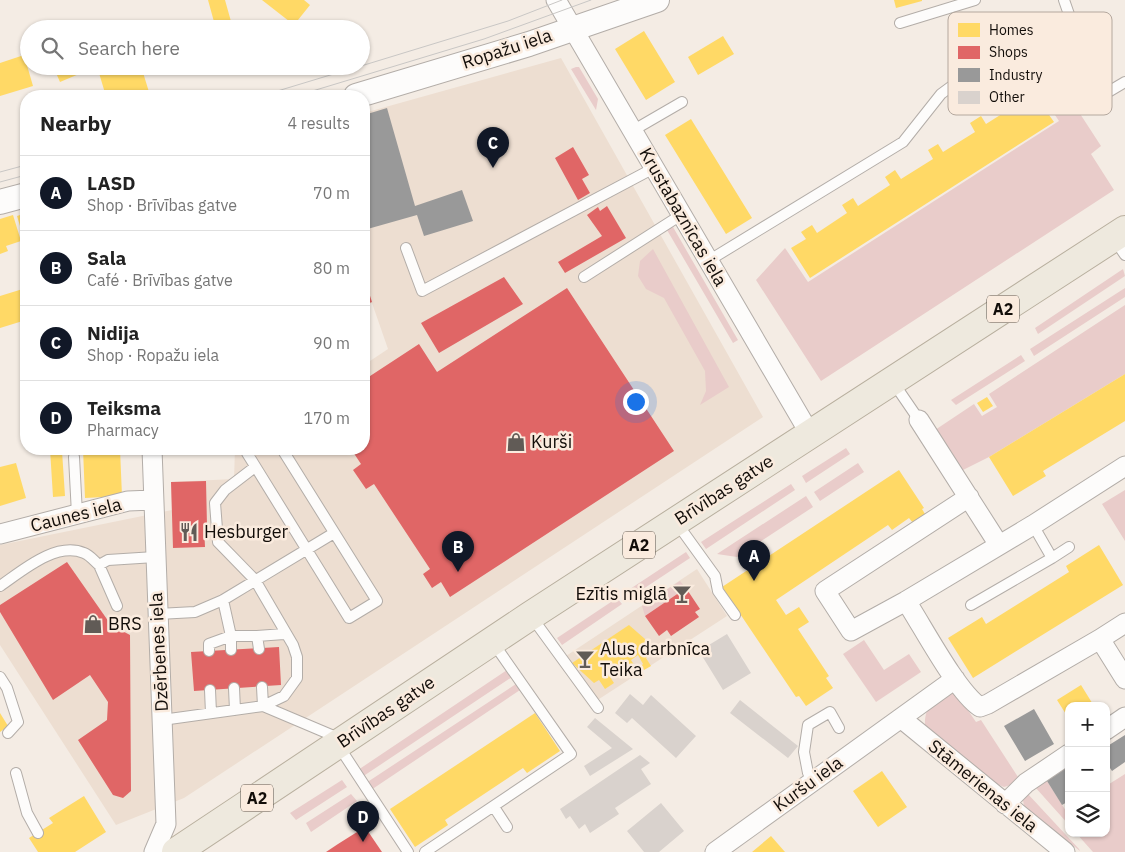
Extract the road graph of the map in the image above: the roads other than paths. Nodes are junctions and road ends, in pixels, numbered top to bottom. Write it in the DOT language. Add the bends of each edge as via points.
graph roads {
  1 [pos="556,0"];
  2 [pos="657,0"];
  3 [pos="975,0"];
  4 [pos="1064,0"];
  5 [pos="1068,12"];
  6 [pos="900,22"];
  7 [pos="572,27"];
  8 [pos="1125,82"];
  9 [pos="948,89"];
  10 [pos="1112,90"];
  11 [pos="370,92"];
  12 [pos="682,102"];
  13 [pos="632,131"];
  14 [pos="654,168"];
  15 [pos="20,197"];
  16 [pos="0,202"];
  17 [pos="681,215"];
  18 [pos="1121,240"];
  19 [pos="406,248"];
  20 [pos="708,261"];
  21 [pos="584,277"];
  22 [pos="893,381"];
  23 [pos="919,420"];
  24 [pos="810,434"];
  25 [pos="152,455"];
  26 [pos="248,455"];
  27 [pos="286,455"];
  28 [pos="74,456"];
  29 [pos="1125,466"];
  30 [pos="255,467"];
  31 [pos="970,497"];
  32 [pos="153,500"];
  33 [pos="77,514"];
  34 [pos="675,521"];
  35 [pos="1033,525"];
  36 [pos="334,533"];
  37 [pos="0,534"];
  38 [pos="999,545"];
  39 [pos="1069,547"];
  40 [pos="306,551"];
  41 [pos="155,557"];
  42 [pos="1052,558"];
  43 [pos="99,566"];
  44 [pos="255,580"];
  45 [pos="0,586"];
  46 [pos="223,600"];
  47 [pos="906,601"];
  48 [pos="971,605"];
  49 [pos="117,606"];
  50 [pos="158,614"];
  51 [pos="734,615"];
  52 [pos="530,616"];
  53 [pos="1125,623"];
  54 [pos="284,634"];
  55 [pos="231,636"];
  56 [pos="257,636"];
  57 [pos="1100,639"];
  58 [pos="492,641"];
  59 [pos="259,648"];
  60 [pos="232,650"];
  61 [pos="209,651"];
  62 [pos="0,677"];
  63 [pos="956,679"];
  64 [pos="1125,679"];
  65 [pos="262,686"];
  66 [pos="234,688"];
  67 [pos="210,690"];
  68 [pos="264,706"];
  69 [pos="598,708"];
  70 [pos="235,710"];
  71 [pos="211,713"];
  72 [pos="1125,717"];
  73 [pos="902,719"];
  74 [pos="162,720"];
  75 [pos="1110,727"];
  76 [pos="839,728"];
  77 [pos="8,733"];
  78 [pos="341,742"];
  79 [pos="1065,757"];
  80 [pos="16,773"];
  81 [pos="808,773"];
  82 [pos="1005,804"];
  83 [pos="494,806"];
  84 [pos="507,827"];
  85 [pos="38,833"];
  86 [pos="406,851"];
  87 [pos="154,852"];
  88 [pos="176,852"];
  89 [pos="425,852"];
  90 [pos="715,852"];
  91 [pos="1065,852"];
  1 -- 7 [label="street, Krustabaznīcas iela"];
  2 -- 7 [label="street, Ropažu iela"];
  3 -- 6 [label="lane"];
  4 -- 5 [label="lane"];
  7 -- 11 [label="street, Ropažu iela" via="529,44"];
  7 -- 13 [label="street, Krustabaznīcas iela"];
  8 -- 10 [label="lane"];
  9 -- 20 [label="lane" via="903,142"];
  12 -- 13 [label="lane"];
  13 -- 14 [label="street, Krustabaznīcas iela"];
  14 -- 17 [label="street, Krustabaznīcas iela"];
  14 -- 19 [label="lane" via="422,291"];
  15 -- 16 [label="street"];
  17 -- 20 [label="street, Krustabaznīcas iela"];
  17 -- 21 [label="lane"];
  18 -- 22 [label="highway, Brīvības gatve / A2"];
  20 -- 24 [label="street, Krustabaznīcas iela"];
  22 -- 23 [label="lane"];
  22 -- 24 [label="highway, Brīvības gatve / A2"];
  23 -- 31 [label="street"];
  24 -- 34 [label="highway, Brīvības gatve / A2"];
  25 -- 32 [label="street, Dzērbenes iela"];
  26 -- 30 [label="lane"];
  27 -- 36 [label="lane"];
  28 -- 33 [label="lane"];
  29 -- 35 [label="street"];
  30 -- 40 [label="lane"];
  30 -- 44 [label="lane" via="225,490 215,503 218,542"];
  31 -- 38 [label="street"];
  31 -- 47 [label="street" via="825,591 851,631"];
  32 -- 33 [label="street, Caunes iela" via="128,502"];
  32 -- 41 [label="street, Dzērbenes iela"];
  33 -- 37 [label="street, Caunes iela"];
  34 -- 51 [label="lane" via="715,576 718,591"];
  34 -- 52 [label="highway, Brīvības gatve / A2"];
  35 -- 38 [label="street"];
  35 -- 42 [label="lane"];
  36 -- 40 [label="lane"];
  36 -- 40 [label="lane" via="377,601 349,618"];
  38 -- 47 [label="street"];
  39 -- 42 [label="lane"];
  40 -- 44 [label="lane"];
  41 -- 43 [label="lane" via="108,560"];
  41 -- 50 [label="street, Dzērbenes iela"];
  42 -- 48 [label="lane"];
  43 -- 45 [label="lane" via="85,553 60,552 43,556"];
  43 -- 49 [label="lane"];
  44 -- 46 [label="lane"];
  44 -- 54 [label="lane"];
  46 -- 50 [label="lane" via="195,612"];
  46 -- 55 [label="lane"];
  47 -- 63 [label="street"];
  50 -- 74 [label="street, Dzērbenes iela"];
  52 -- 58 [label="highway, Brīvības gatve / A2"];
  52 -- 69 [label="lane"];
  53 -- 57 [label="street"];
  54 -- 56 [label="lane"];
  54 -- 68 [label="lane" via="297,657 296,678 284,696"];
  55 -- 56 [label="lane"];
  55 -- 60 [label="lane"];
  55 -- 61 [label="lane" via="208,644"];
  56 -- 59 [label="lane"];
  57 -- 63 [label="street" via="980,707"];
  57 -- 64 [label="street"];
  58 -- 78 [label="highway, Brīvības gatve / A2"];
  58 -- 83 [label="lane" via="571,754"];
  62 -- 77 [label="lane" via="18,722"];
  63 -- 73 [label="street, Kuršu iela"];
  65 -- 68 [label="lane"];
  66 -- 70 [label="lane"];
  67 -- 71 [label="lane"];
  68 -- 70 [label="lane"];
  68 -- 78 [label="lane"];
  70 -- 71 [label="lane"];
  71 -- 74 [label="lane"];
  72 -- 75 [label="street"];
  73 -- 82 [label="street, Stāmerienas iela"];
  73 -- 90 [label="street, Kuršu iela"];
  74 -- 87 [label="street, Dzērbenes iela" via="166,824"];
  76 -- 81 [label="lane" via="830,712 808,725 804,752"];
  78 -- 86 [label="lane"];
  78 -- 88 [label="highway, Brīvības gatve / A2"];
  79 -- 82 [label="street" via="1026,783"];
  80 -- 85 [label="lane" via="27,813"];
  82 -- 91 [label="street, Stāmerienas iela"];
  83 -- 84 [label="lane"];
  83 -- 89 [label="lane"];
}
